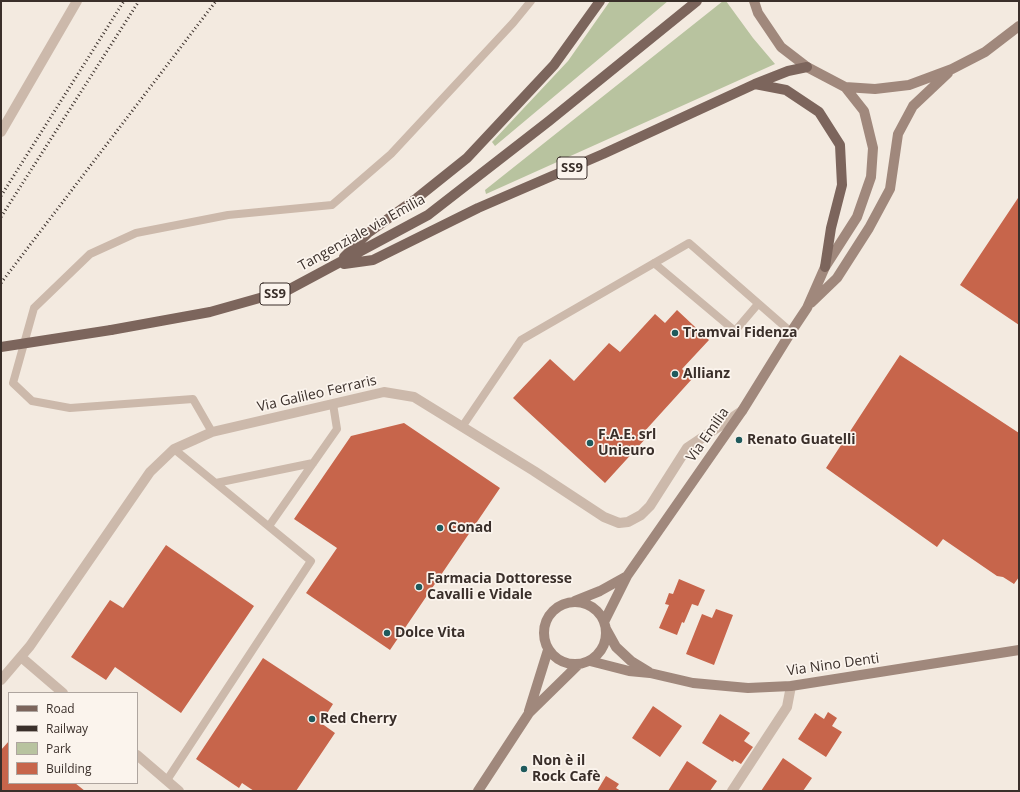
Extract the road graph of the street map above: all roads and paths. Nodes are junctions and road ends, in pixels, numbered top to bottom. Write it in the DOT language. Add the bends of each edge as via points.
graph roads {
  1 [pos="77,1"];
  2 [pos="531,1"];
  3 [pos="600,1"];
  4 [pos="697,1"];
  5 [pos="754,1"];
  6 [pos="1019,26"];
  7 [pos="806,67"];
  8 [pos="952,69"];
  9 [pos="755,84"];
  10 [pos="845,86"];
  11 [pos="1,132"];
  12 [pos="654,263"];
  13 [pos="336,265"];
  14 [pos="825,267"];
  15 [pos="758,304"];
  16 [pos="806,308"];
  17 [pos="791,332"];
  18 [pos="1,347"];
  19 [pos="333,404"];
  20 [pos="742,411"];
  21 [pos="462,427"];
  22 [pos="212,432"];
  23 [pos="174,449"];
  24 [pos="313,463"];
  25 [pos="216,483"];
  26 [pos="269,526"];
  27 [pos="627,576"];
  28 [pos="573,602"];
  29 [pos="605,624"];
  30 [pos="548,650"];
  31 [pos="1019,650"];
  32 [pos="20,657"];
  33 [pos="590,661"];
  34 [pos="578,664"];
  35 [pos="650,673"];
  36 [pos="1,680"];
  37 [pos="791,686"];
  38 [pos="62,692"];
  39 [pos="529,713"];
  40 [pos="138,756"];
  41 [pos="166,780"];
  42 [pos="179,791"];
  43 [pos="478,791"];
  44 [pos="732,791"];
  1 -- 11 [label="street"];
  2 -- 22 [label="lane" via="391,154 332,204 228,215 136,233 90,254 34,308 14,383 32,401 70,408 193,399"];
  3 -- 13 [label="main road, SS9" via="554,65 467,158 368,233"];
  4 -- 13 [label="main road, Tangenziale via Emilia / SS9" via="555,116 428,214"];
  5 -- 7 [label="main road, Via Emilia" via="758,13 782,47"];
  6 -- 8 [label="main road, Via Emilia" via="985,52"];
  7 -- 9 [label="main road, SS9"];
  7 -- 10 [label="main road, Via Emilia"];
  8 -- 10 [label="main road, Via Emilia" via="909,85 875,89"];
  8 -- 16 [label="main road, Via Emilia" via="913,106 898,134 890,189 837,278"];
  9 -- 13 [label="main road, SS9" via="478,208 373,260"];
  9 -- 14 [label="main road" via="786,90 819,112 840,144 842,184 829,236"];
  10 -- 14 [label="main road, Via Emilia" via="864,111 874,148 871,177 857,217"];
  12 -- 15 [label="lane" via="689,243"];
  12 -- 15 [label="lane" via="735,331"];
  12 -- 21 [label="lane" via="521,340"];
  13 -- 18 [label="main road, Tangenziale via Emilia / SS9, bridge" via="288,290 210,312"];
  14 -- 16 [label="main road, Via Emilia"];
  15 -- 17 [label="lane"];
  16 -- 17 [label="main road, Via Emilia"];
  17 -- 20 [label="main road, Via Emilia"];
  19 -- 21 [label="street, Via Galileo Ferraris" via="384,392 414,397"];
  19 -- 22 [label="street, Via Galileo Ferraris"];
  19 -- 24 [label="lane" via="337,429"];
  20 -- 21 [label="street, Via Galileo Ferraris" via="687,448 650,506 628,522 611,522"];
  20 -- 27 [label="main road, Via Emilia"];
  22 -- 23 [label="street, Via Galileo Ferraris"];
  23 -- 25 [label="lane"];
  23 -- 32 [label="street, Via Galileo Ferraris" via="150,472"];
  24 -- 25 [label="lane"];
  24 -- 26 [label="lane"];
  25 -- 26 [label="lane"];
  26 -- 41 [label="lane" via="312,561"];
  27 -- 28 [label="main road, Via Emilia"];
  27 -- 29 [label="main road, Via Emilia"];
  28 -- 29 [label="main road" via="592,607"];
  28 -- 30 [label="main road" via="559,606 547,619 544,636"];
  29 -- 33 [label="main road" via="606,637 603,646 598,655"];
  29 -- 35 [label="main road, Via Nino Denti" via="616,648"];
  30 -- 34 [label="main road" via="561,661"];
  30 -- 39 [label="main road"];
  31 -- 37 [label="main road, Via Nino Denti"];
  32 -- 36 [label="street, Via Galileo Ferraris"];
  32 -- 38 [label="street"];
  33 -- 34 [label="main road"];
  33 -- 35 [label="main road, Via Nino Denti" via="629,671"];
  34 -- 39 [label="main road"];
  35 -- 37 [label="main road, Via Nino Denti" via="693,683 748,688"];
  37 -- 44 [label="street" via="787,707"];
  39 -- 43 [label="main road"];
  40 -- 41 [label="street"];
  41 -- 42 [label="street"];
}
